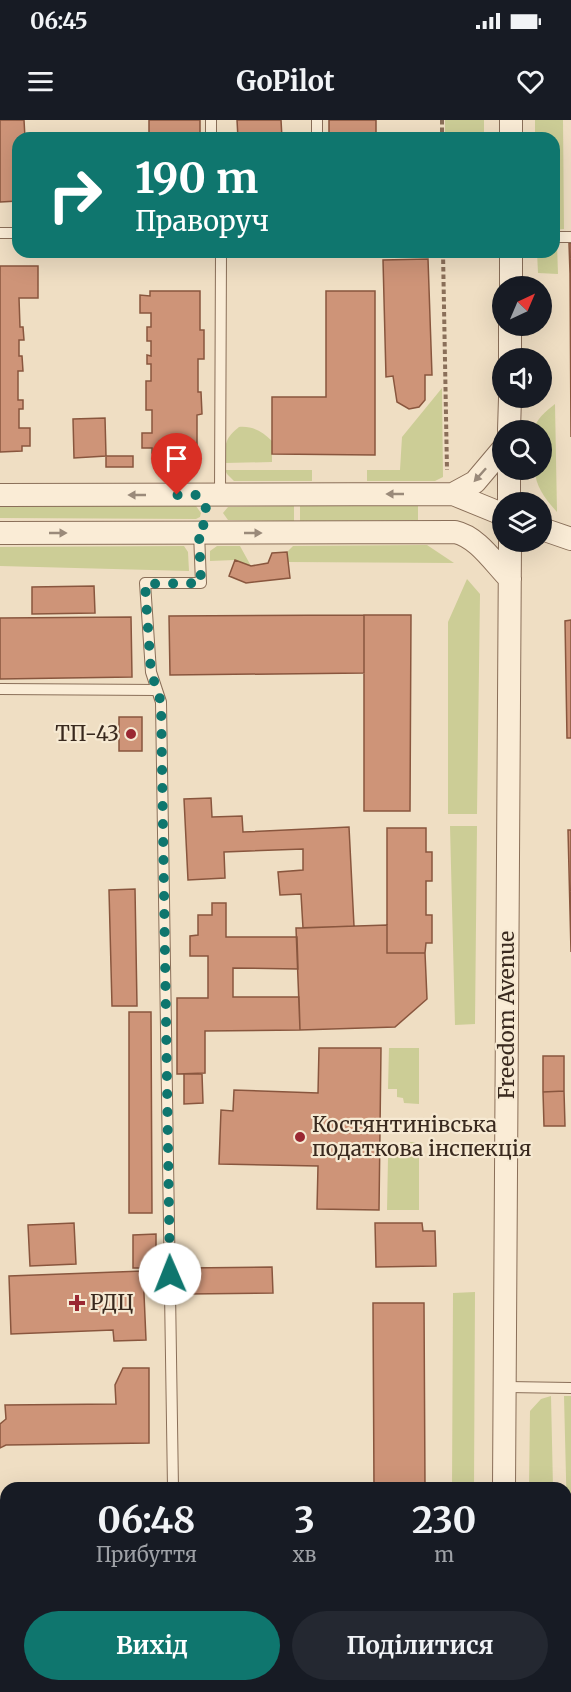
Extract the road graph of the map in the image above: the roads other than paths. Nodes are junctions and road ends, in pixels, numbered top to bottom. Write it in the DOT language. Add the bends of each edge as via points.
graph roads {
  1 [pos="221,258"];
  2 [pos="511,258"];
  3 [pos="511,276"];
  4 [pos="492,462"];
  5 [pos="450,485"];
  6 [pos="0,495"];
  7 [pos="215,495"];
  8 [pos="492,508"];
  9 [pos="492,522"];
  10 [pos="225,532"];
  11 [pos="454,532"];
  12 [pos="552,532"];
  13 [pos="0,533"];
  14 [pos="198,533"];
  15 [pos="571,539"];
  16 [pos="510,552"];
  17 [pos="510,579"];
  18 [pos="0,689"];
  19 [pos="157,690"];
  20 [pos="504,1387"];
  21 [pos="571,1388"];
  22 [pos="173,1482"];
  23 [pos="504,1482"];
  1 -- 7 [label="lane"];
  2 -- 3 [label="street"];
  4 -- 5 [label="street, one-way" via="475,482"];
  5 -- 7 [label="street, one-way"];
  5 -- 8 [label="street"];
  7 -- 6 [label="street, one-way"];
  7 -- 10 [label="street" via="221,502 217,521"];
  7 -- 14 [label="street"];
  9 -- 11 [label="street"];
  10 -- 11 [label="street, one-way"];
  10 -- 14 [label="street"];
  11 -- 17 [label="street" via="472,540"];
  12 -- 15 [label="street"];
  13 -- 14 [label="street, one-way"];
  14 -- 19 [label="lane" via="201,583 145,584 151,672"];
  16 -- 17 [label="street, Freedom Avenue"];
  17 -- 20 [label="street, Freedom Avenue"];
  18 -- 19 [label="lane"];
  19 -- 22 [label="lane" via="161,702"];
  20 -- 21 [label="lane"];
  20 -- 23 [label="street, Freedom Avenue"];
}
